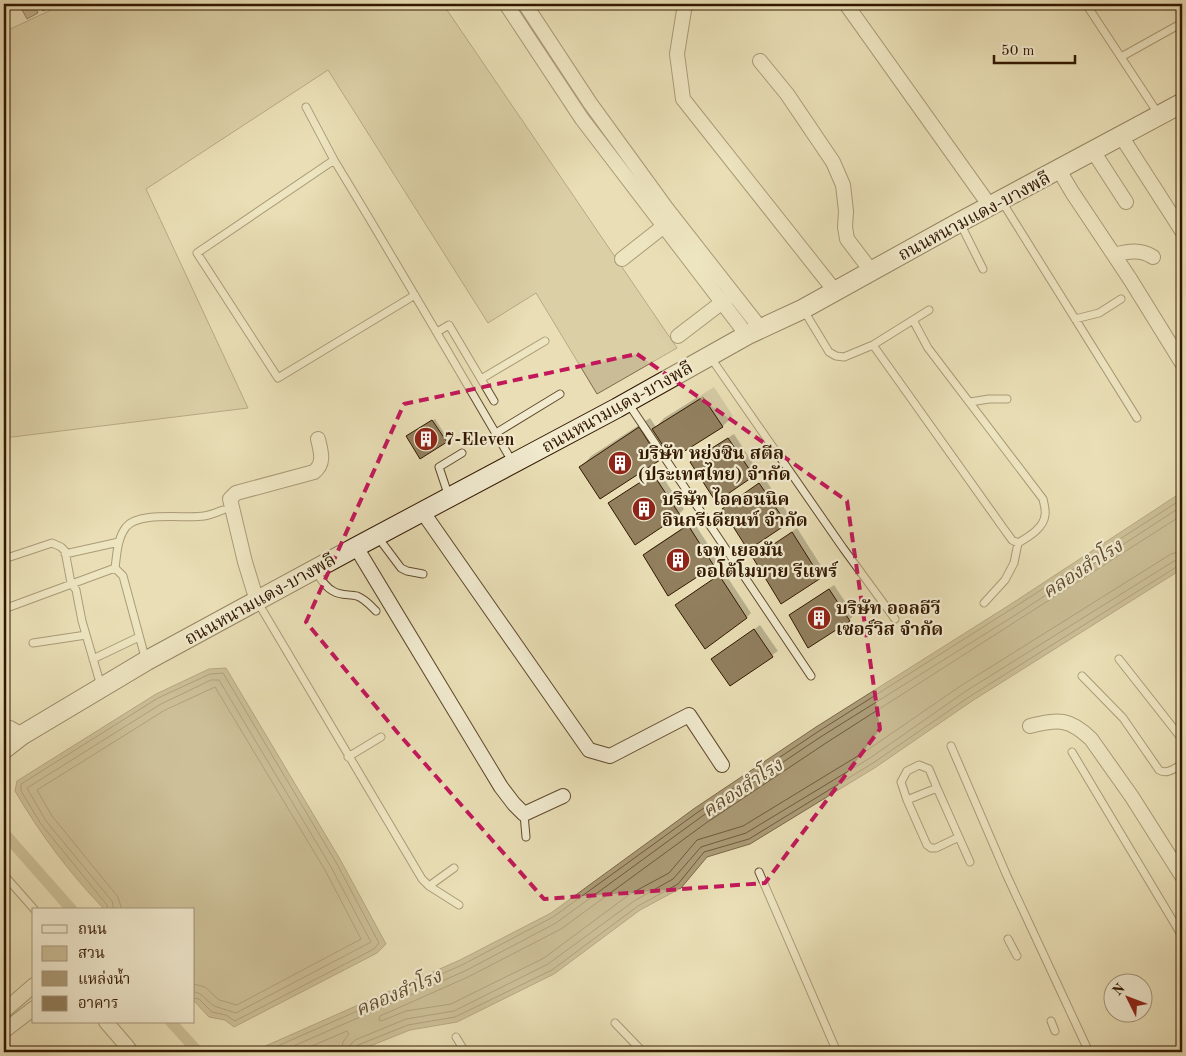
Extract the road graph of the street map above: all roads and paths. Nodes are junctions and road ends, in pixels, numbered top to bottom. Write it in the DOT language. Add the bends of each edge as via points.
graph roads {
  1 [pos="506,4"];
  2 [pos="525,4"];
  3 [pos="685,4"];
  4 [pos="846,4"];
  5 [pos="1086,4"];
  6 [pos="1182,23"];
  7 [pos="1121,57"];
  8 [pos="760,61"];
  9 [pos="1182,103"];
  10 [pos="306,107"];
  11 [pos="1159,116"];
  12 [pos="1121,136"];
  13 [pos="1093,151"];
  14 [pos="334,160"];
  15 [pos="1059,170"];
  16 [pos="1126,202"];
  17 [pos="996,203"];
  18 [pos="960,222"];
  19 [pos="664,226"];
  20 [pos="1182,231"];
  21 [pos="1114,256"];
  22 [pos="1154,257"];
  23 [pos="622,259"];
  24 [pos="983,269"];
  25 [pos="872,272"];
  26 [pos="835,291"];
  27 [pos="734,294"];
  28 [pos="415,295"];
  29 [pos="1122,300"];
  30 [pos="722,302"];
  31 [pos="803,309"];
  32 [pos="929,310"];
  33 [pos="1075,319"];
  34 [pos="913,320"];
  35 [pos="437,332"];
  36 [pos="754,332"];
  37 [pos="678,336"];
  38 [pos="545,341"];
  39 [pos="873,345"];
  40 [pos="710,356"];
  41 [pos="1182,363"];
  42 [pos="481,379"];
  43 [pos="560,394"];
  44 [pos="1008,398"];
  45 [pos="494,401"];
  46 [pos="970,402"];
  47 [pos="627,403"];
  48 [pos="1137,418"];
  49 [pos="496,433"];
  50 [pos="318,439"];
  51 [pos="462,453"];
  52 [pos="514,463"];
  53 [pos="450,497"];
  54 [pos="223,510"];
  55 [pos="422,512"];
  56 [pos="377,536"];
  57 [pos="119,542"];
  58 [pos="1018,544"];
  59 [pos="356,546"];
  60 [pos="65,554"];
  61 [pos="4,559"];
  62 [pos="115,568"];
  63 [pos="315,570"];
  64 [pos="423,574"];
  65 [pos="71,583"];
  66 [pos="257,601"];
  67 [pos="984,603"];
  68 [pos="4,609"];
  69 [pos="376,611"];
  70 [pos="895,619"];
  71 [pos="86,635"];
  72 [pos="139,637"];
  73 [pos="33,643"];
  74 [pos="93,659"];
  75 [pos="1119,659"];
  76 [pos="146,661"];
  77 [pos="811,676"];
  78 [pos="1082,676"];
  79 [pos="101,687"];
  80 [pos="1030,726"];
  81 [pos="4,730"];
  82 [pos="22,735"];
  83 [pos="381,738"];
  84 [pos="1182,739"];
  85 [pos="951,746"];
  86 [pos="4,749"];
  87 [pos="1072,752"];
  88 [pos="348,757"];
  89 [pos="722,764"];
  90 [pos="1182,764"];
  91 [pos="937,788"];
  92 [pos="563,796"];
  93 [pos="907,800"];
  94 [pos="524,814"];
  95 [pos="526,837"];
  96 [pos="959,837"];
  97 [pos="970,862"];
  98 [pos="454,868"];
  99 [pos="760,872"];
  100 [pos="4,875"];
  101 [pos="1182,876"];
  102 [pos="429,886"];
  103 [pos="459,906"];
  104 [pos="33,908"];
  105 [pos="1182,936"];
  106 [pos="1008,939"];
  107 [pos="1016,956"];
  108 [pos="32,987"];
  109 [pos="32,1010"];
  110 [pos="4,1011"];
  111 [pos="1051,1021"];
  112 [pos="615,1023"];
  113 [pos="108,1024"];
  114 [pos="4,1031"];
  115 [pos="1055,1031"];
  116 [pos="456,1036"];
  117 [pos="131,1052"];
  118 [pos="465,1052"];
  119 [pos="643,1052"];
  120 [pos="837,1052"];
  121 [pos="1089,1052"];
  1 -- 19 [label="street" via="582,119"];
  2 -- 27 [label="street" via="607,126"];
  3 -- 26 [label="street" via="678,54 683,99"];
  4 -- 17 [label="street"];
  5 -- 7 [label="lane"];
  6 -- 7 [label="lane"];
  7 -- 11 [label="lane"];
  8 -- 25 [label="street" via="787,94 832,162 843,185 847,239"];
  9 -- 11 [label="main road, ถนนหนามแดง-บางพลี"];
  10 -- 14 [label="lane"];
  11 -- 12 [label="main road, ถนนหนามแดง-บางพลี"];
  12 -- 13 [label="main road, ถนนหนามแดง-บางพลี"];
  12 -- 20 [label="street"];
  13 -- 15 [label="main road, ถนนหนามแดง-บางพลี"];
  13 -- 16 [label="street"];
  14 -- 28 [label="lane"];
  14 -- 28 [label="lane" via="197,252 278,378"];
  15 -- 17 [label="main road, ถนนหนามแดง-บางพลี"];
  15 -- 21 [label="street"];
  17 -- 18 [label="main road, ถนนหนามแดง-บางพลี"];
  17 -- 33 [label="lane"];
  18 -- 24 [label="lane"];
  18 -- 25 [label="main road, ถนนหนามแดง-บางพลี"];
  19 -- 23 [label="street"];
  19 -- 30 [label="street"];
  21 -- 22 [label="street" via="1144,251"];
  21 -- 41 [label="street"];
  25 -- 26 [label="main road, ถนนหนามแดง-บางพลี"];
  26 -- 31 [label="main road, ถนนหนามแดง-บางพลี"];
  27 -- 30 [label="street"];
  27 -- 36 [label="street"];
  28 -- 35 [label="lane"];
  29 -- 33 [label="lane" via="1099,313"];
  30 -- 36 [label="street"];
  30 -- 37 [label="street"];
  31 -- 36 [label="main road, ถนนหนามแดง-บางพลี"];
  31 -- 39 [label="lane" via="829,352 836,356 844,357"];
  32 -- 34 [label="lane"];
  33 -- 48 [label="lane"];
  34 -- 39 [label="lane"];
  34 -- 46 [label="lane" via="928,348"];
  35 -- 42 [label="lane" via="449,325"];
  35 -- 49 [label="lane"];
  36 -- 40 [label="main road, ถนนหนามแดง-บางพลี"];
  38 -- 42 [label="lane"];
  39 -- 58 [label="lane" via="1004,530"];
  40 -- 47 [label="main road, ถนนหนามแดง-บางพลี"];
  40 -- 70 [label="lane"];
  42 -- 45 [label="lane"];
  43 -- 49 [label="lane"];
  44 -- 46 [label="lane"];
  46 -- 58 [label="lane" via="1043,499 1045,516 1042,525"];
  47 -- 52 [label="main road, ถนนหนามแดง-บางพลี"];
  47 -- 77 [label="lane"];
  49 -- 52 [label="lane"];
  50 -- 66 [label="street" via="322,457 319,468 314,472 236,494 230,499"];
  51 -- 53 [label="lane" via="439,467"];
  52 -- 53 [label="main road, ถนนหนามแดง-บางพลี"];
  53 -- 55 [label="main road, ถนนหนามแดง-บางพลี"];
  54 -- 57 [label="lane" via="206,516 152,518 130,523"];
  55 -- 56 [label="main road, ถนนหนามแดง-บางพลี"];
  55 -- 89 [label="street" via="589,750 610,756 689,715"];
  56 -- 59 [label="main road, ถนนหนามแดง-บางพลี"];
  56 -- 64 [label="lane" via="401,568"];
  57 -- 60 [label="lane"];
  57 -- 62 [label="lane"];
  58 -- 67 [label="lane" via="1014,563"];
  59 -- 63 [label="main road, ถนนหนามแดง-บางพลี"];
  59 -- 94 [label="street" via="502,787"];
  60 -- 61 [label="lane" via="61,547 52,543"];
  60 -- 65 [label="lane"];
  62 -- 65 [label="lane"];
  62 -- 72 [label="lane" via="123,576"];
  63 -- 66 [label="main road, ถนนหนามแดง-บางพลี"];
  63 -- 69 [label="lane" via="332,591 363,599"];
  65 -- 68 [label="lane"];
  65 -- 71 [label="lane" via="76,590"];
  66 -- 76 [label="main road, ถนนหนามแดง-บางพลี"];
  66 -- 88 [label="lane"];
  71 -- 73 [label="lane"];
  71 -- 74 [label="lane"];
  72 -- 74 [label="lane"];
  72 -- 76 [label="lane"];
  74 -- 79 [label="lane"];
  75 -- 84 [label="lane"];
  76 -- 79 [label="main road, ถนนหนามแดง-บางพลี"];
  78 -- 90 [label="lane" via="1123,718 1159,770 1168,772"];
  79 -- 82 [label="main road, ถนนหนามแดง-บางพลี"];
  80 -- 101 [label="street" via="1061,720 1083,731 1132,797"];
  81 -- 82 [label="street" via="10,728"];
  82 -- 86 [label="main road, ถนนหนามแดง-บางพลี"];
  83 -- 88 [label="lane"];
  85 -- 121 [label="lane"];
  87 -- 105 [label="lane"];
  88 -- 102 [label="lane"];
  91 -- 93 [label="lane"];
  91 -- 93 [label="lane" via="929,769 919,764 907,771 901,782"];
  91 -- 96 [label="lane"];
  92 -- 94 [label="street"];
  93 -- 96 [label="lane" via="931,848"];
  94 -- 95 [label="lane"];
  96 -- 97 [label="lane"];
  98 -- 102 [label="lane"];
  99 -- 120 [label="lane"];
  100 -- 104 [label="lane"];
  102 -- 103 [label="lane"];
  106 -- 107 [label="lane"];
  108 -- 110 [label="street"];
  109 -- 114 [label="street"];
  111 -- 115 [label="lane"];
  112 -- 119 [label="lane"];
  113 -- 117 [label="street"];
  116 -- 118 [label="lane"];
}
